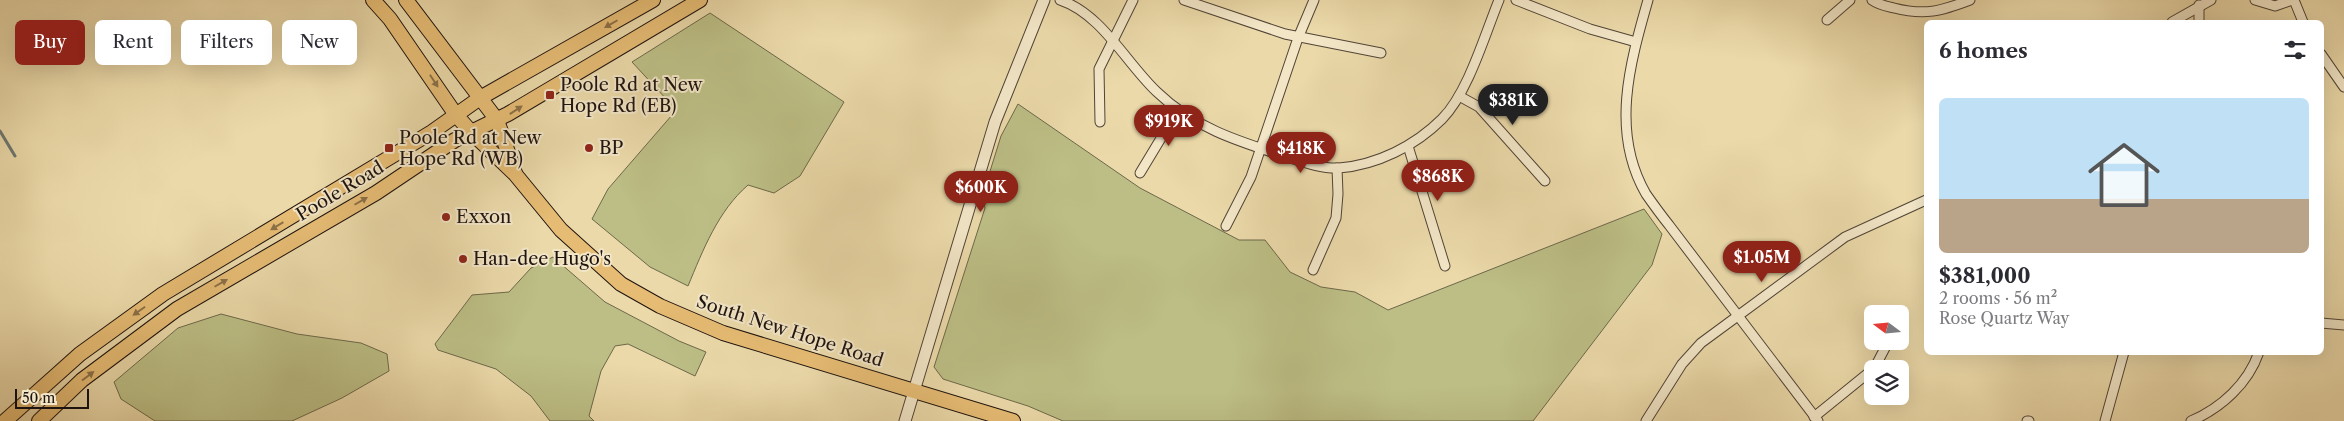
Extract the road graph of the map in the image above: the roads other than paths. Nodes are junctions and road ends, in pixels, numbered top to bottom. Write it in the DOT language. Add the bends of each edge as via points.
graph roads {
  1 [pos="373,0"];
  2 [pos="406,0"];
  3 [pos="653,0"];
  4 [pos="700,0"];
  5 [pos="1044,0"];
  6 [pos="1060,0"];
  7 [pos="1132,0"];
  8 [pos="1184,0"];
  9 [pos="1314,0"];
  10 [pos="1499,0"];
  11 [pos="1516,0"];
  12 [pos="1648,0"];
  13 [pos="1850,0"];
  14 [pos="1872,0"];
  15 [pos="1970,0"];
  16 [pos="2211,0"];
  17 [pos="2255,0"];
  18 [pos="2293,0"];
  19 [pos="2200,5"];
  20 [pos="1827,20"];
  21 [pos="2175,20"];
  22 [pos="2200,20"];
  23 [pos="2303,20"];
  24 [pos="1298,38"];
  25 [pos="1113,42"];
  26 [pos="1636,42"];
  27 [pos="1381,53"];
  28 [pos="2324,58"];
  29 [pos="2344,87"];
  30 [pos="1460,96"];
  31 [pos="480,98"];
  32 [pos="1178,110"];
  33 [pos="456,115"];
  34 [pos="496,120"];
  35 [pos="1100,122"];
  36 [pos="472,133"];
  37 [pos="1408,146"];
  38 [pos="1260,149"];
  39 [pos="1337,168"];
  40 [pos="1140,172"];
  41 [pos="515,174"];
  42 [pos="1544,181"];
  43 [pos="1924,201"];
  44 [pos="1226,226"];
  45 [pos="1445,266"];
  46 [pos="1313,270"];
  47 [pos="163,294"];
  48 [pos="177,309"];
  49 [pos="1738,314"];
  50 [pos="2324,323"];
  51 [pos="2344,324"];
  52 [pos="2123,355"];
  53 [pos="2258,355"];
  54 [pos="1864,377"];
  55 [pos="914,389"];
  56 [pos="1816,419"];
  57 [pos="5,421"];
  58 [pos="39,421"];
  59 [pos="904,421"];
  60 [pos="1013,421"];
  61 [pos="1646,421"];
  62 [pos="2104,421"];
  63 [pos="2191,421"];
  1 -- 33 [label="main road, South New Hope Road, one-way" via="427,69"];
  2 -- 31 [label="main road, South New Hope Road"];
  3 -- 31 [label="main road, Poole Road, one-way"];
  34 -- 4 [label="main road, Poole Road, one-way"];
  5 -- 55 [label="street" via="995,122"];
  6 -- 25 [label="street" via="1083,11"];
  7 -- 25 [label="street"];
  8 -- 24 [label="street"];
  9 -- 24 [label="street"];
  10 -- 30 [label="street"];
  11 -- 26 [label="street"];
  12 -- 26 [label="street"];
  13 -- 20 [label="street"];
  14 -- 15 [label="street" via="1879,5 1915,13 1941,11"];
  16 -- 19 [label="street"];
  17 -- 18 [label="street" via="2275,6"];
  18 -- 23 [label="street"];
  19 -- 21 [label="street"];
  19 -- 22 [label="street"];
  24 -- 27 [label="street"];
  24 -- 38 [label="street"];
  25 -- 32 [label="street" via="1157,93"];
  25 -- 35 [label="street" via="1099,69"];
  26 -- 49 [label="street" via="1626,88 1625,118 1638,176 1646,194"];
  28 -- 29 [label="street"];
  30 -- 37 [label="street" via="1443,118"];
  30 -- 42 [label="street" via="1479,107"];
  31 -- 33 [label="main road, Poole Road"];
  31 -- 34 [label="main road, South New Hope Road"];
  32 -- 38 [label="street" via="1220,135"];
  32 -- 40 [label="street"];
  33 -- 36 [label="main road, South New Hope Road"];
  33 -- 47 [label="main road, Poole Road, one-way"];
  34 -- 36 [label="main road, Poole Road"];
  34 -- 41 [label="main road, South New Hope Road"];
  36 -- 41 [label="main road, South New Hope Road"];
  48 -- 36 [label="main road, Poole Road, one-way" via="376,193 455,140"];
  37 -- 39 [label="street" via="1369,163"];
  37 -- 45 [label="street"];
  38 -- 39 [label="street"];
  38 -- 44 [label="street" via="1251,177"];
  39 -- 46 [label="street" via="1336,218"];
  41 -- 55 [label="main road, South New Hope Road" via="561,230 621,284 660,306 723,333"];
  43 -- 49 [label="street" via="1845,237"];
  47 -- 48 [label="main road"];
  47 -- 57 [label="main road, Poole Road, one-way" via="80,354"];
  58 -- 48 [label="main road, Poole Road, one-way" via="82,380"];
  49 -- 56 [label="street"];
  49 -- 61 [label="street" via="1701,342 1682,364"];
  50 -- 51 [label="street"];
  52 -- 62 [label="street"];
  53 -- 63 [label="street" via="2240,387 2218,406"];
  54 -- 56 [label="street"];
  55 -- 59 [label="street"];
  55 -- 60 [label="main road, South New Hope Road"];
}
